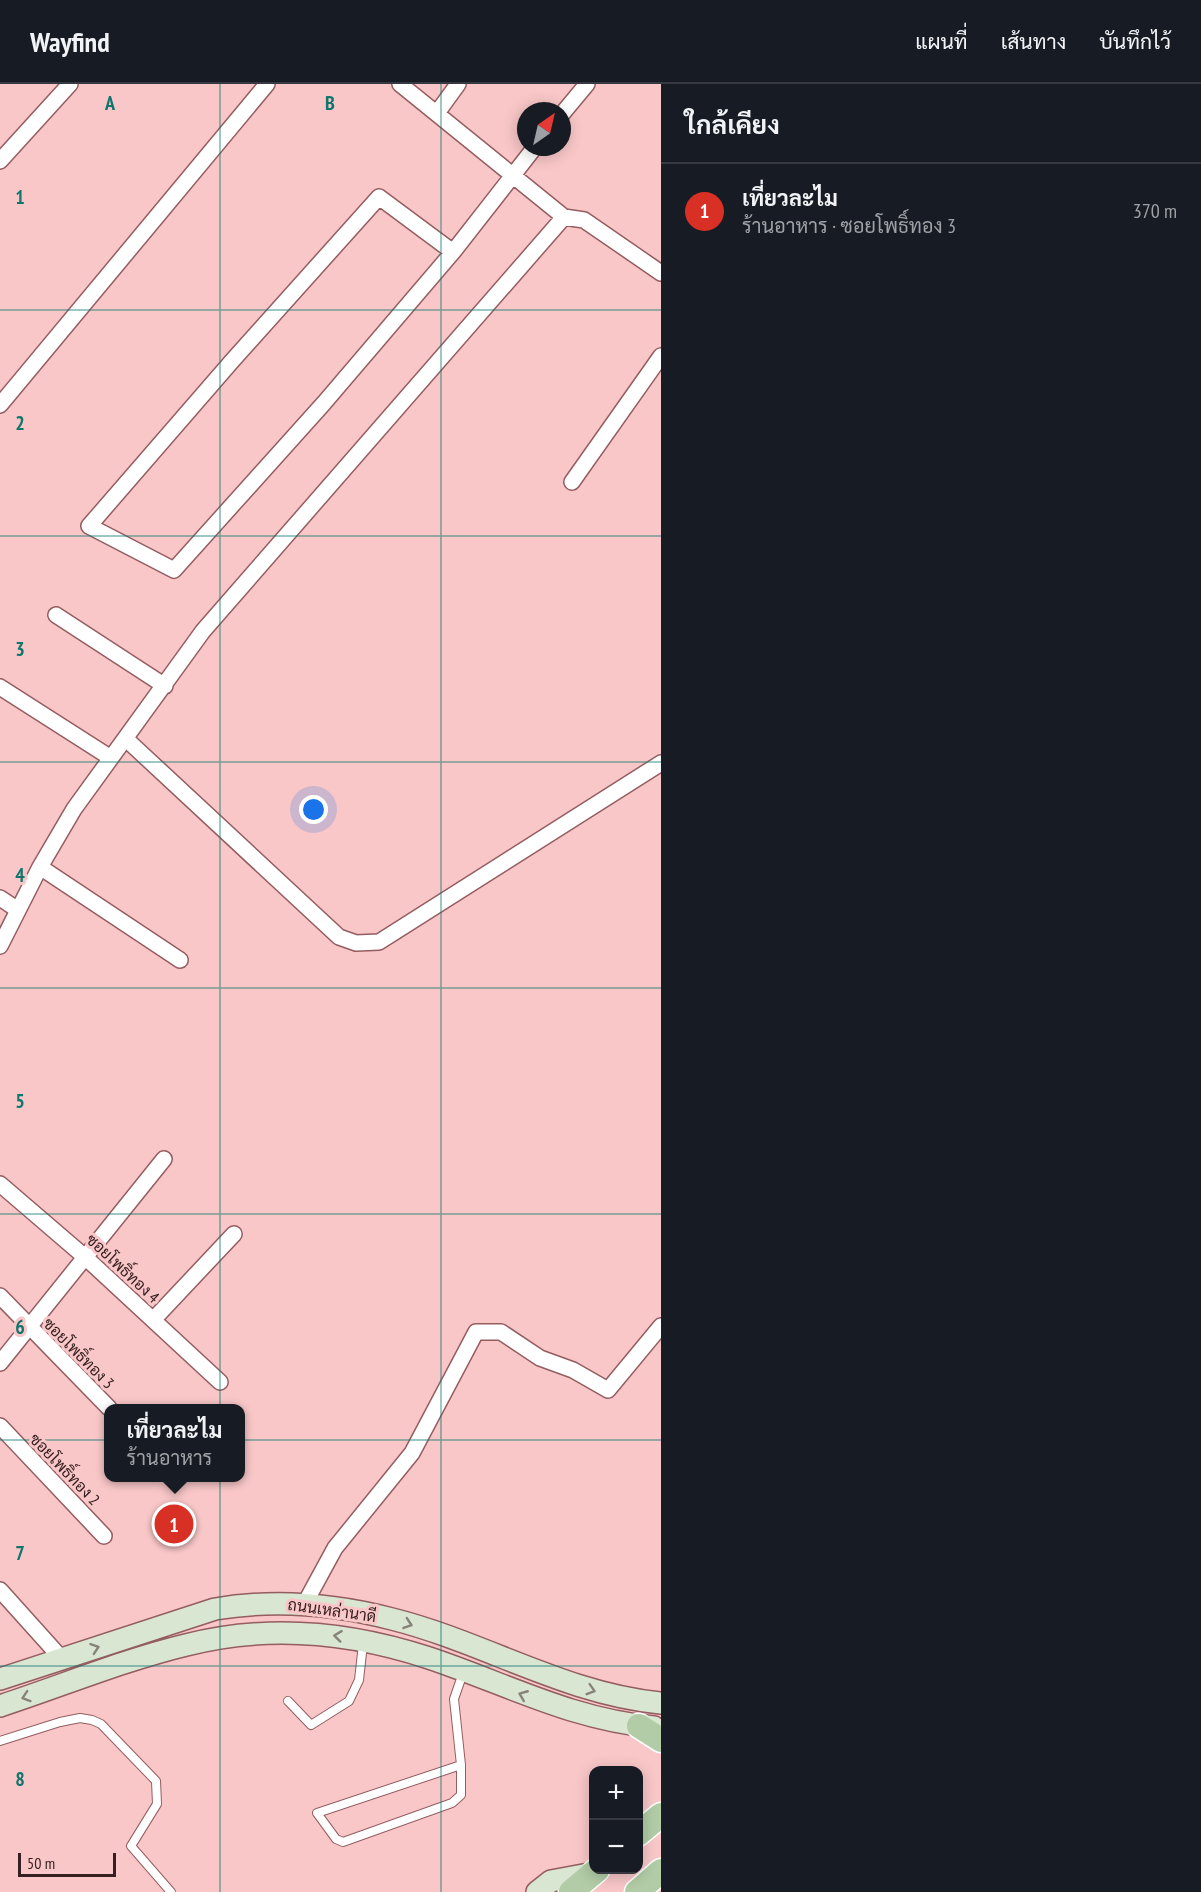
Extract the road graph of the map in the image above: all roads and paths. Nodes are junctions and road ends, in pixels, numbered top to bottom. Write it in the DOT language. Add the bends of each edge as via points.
graph roads {
  1 [pos="70,84"];
  2 [pos="267,84"];
  3 [pos="400,84"];
  4 [pos="458,84"];
  5 [pos="586,84"];
  6 [pos="571,103"];
  7 [pos="437,113"];
  8 [pos="528,156"];
  9 [pos="0,161"];
  10 [pos="513,174"];
  11 [pos="564,217"];
  12 [pos="453,252"];
  13 [pos="661,273"];
  14 [pos="661,356"];
  15 [pos="0,405"];
  16 [pos="572,482"];
  17 [pos="56,615"];
  18 [pos="165,686"];
  19 [pos="0,687"];
  20 [pos="126,739"];
  21 [pos="111,758"];
  22 [pos="661,763"];
  23 [pos="40,867"];
  24 [pos="0,898"];
  25 [pos="18,910"];
  26 [pos="0,946"];
  27 [pos="180,960"];
  28 [pos="164,1159"];
  29 [pos="0,1184"];
  30 [pos="234,1233"];
  31 [pos="85,1257"];
  32 [pos="0,1296"];
  33 [pos="153,1320"];
  34 [pos="661,1326"];
  35 [pos="28,1327"];
  36 [pos="0,1363"];
  37 [pos="220,1382"];
  38 [pos="105,1404"];
  39 [pos="0,1426"];
  40 [pos="104,1536"];
  41 [pos="0,1590"];
  42 [pos="304,1605"];
  43 [pos="364,1640"];
  44 [pos="63,1659"];
  45 [pos="463,1672"];
  46 [pos="0,1680"];
  47 [pos="288,1701"];
  48 [pos="661,1703"];
  49 [pos="0,1706"];
  50 [pos="650,1727"];
  51 [pos="661,1740"];
  52 [pos="0,1741"];
  53 [pos="461,1765"];
  54 [pos="661,1815"];
  55 [pos="643,1831"];
  56 [pos="661,1871"];
  57 [pos="589,1872"];
  58 [pos="592,1874"];
  59 [pos="171,1892"];
  60 [pos="537,1892"];
  61 [pos="571,1892"];
  62 [pos="637,1892"];
  1 -- 9 [label="street"];
  2 -- 15 [label="street"];
  3 -- 7 [label="street"];
  4 -- 7 [label="street"];
  5 -- 6 [label="street"];
  7 -- 10 [label="street"];
  8 -- 10 [label="street"];
  10 -- 11 [label="street"];
  10 -- 12 [label="street"];
  11 -- 13 [label="street" via="584,220"];
  11 -- 18 [label="street" via="203,632"];
  12 -- 12 [label="street" via="174,570 89,525 380,197"];
  14 -- 16 [label="street"];
  17 -- 18 [label="street"];
  18 -- 20 [label="street"];
  19 -- 21 [label="street"];
  20 -- 21 [label="street"];
  20 -- 22 [label="street" via="339,937 356,943 379,942"];
  21 -- 23 [label="street" via="74,808"];
  23 -- 25 [label="street"];
  23 -- 27 [label="street"];
  24 -- 25 [label="street"];
  25 -- 26 [label="street"];
  28 -- 31 [label="street"];
  29 -- 31 [label="street, ซอยโพธิ์ทอง 4"];
  30 -- 33 [label="street"];
  31 -- 33 [label="street, ซอยโพธิ์ทอง 4"];
  31 -- 35 [label="street"];
  32 -- 35 [label="street, ซอยโพธิ์ทอง 3"];
  33 -- 37 [label="street, ซอยโพธิ์ทอง 4"];
  34 -- 42 [label="street" via="608,1390 573,1370 540,1358 501,1332 476,1332 412,1453 335,1548"];
  35 -- 36 [label="street"];
  35 -- 38 [label="street, ซอยโพธิ์ทอง 3"];
  39 -- 40 [label="street, ซอยโพธิ์ทอง 2"];
  41 -- 44 [label="street"];
  44 -- 42 [label="main road, ถนนเหล่านาดี, one-way" via="215,1609 245,1604"];
  42 -- 48 [label="main road, ถนนเหล่านาดี, one-way" via="393,1619 548,1677 603,1694"];
  43 -- 45 [label="main road, ถนนเหล่านาดี" via="430,1658"];
  43 -- 47 [label="lane" via="359,1680 350,1701 311,1725"];
  43 -- 49 [label="main road, ถนนเหล่านาดี, one-way" via="294,1632 187,1644"];
  44 -- 46 [label="main road, ถนนเหล่านาดี"];
  50 -- 45 [label="main road, ถนนเหล่านาดี, one-way" via="605,1720 537,1701"];
  45 -- 53 [label="lane" via="454,1699"];
  50 -- 51 [label="main road"];
  52 -- 59 [label="lane" via="80,1718 101,1724 156,1781 157,1804 131,1846"];
  53 -- 53 [label="lane" via="461,1795 452,1803 343,1842 336,1839 316,1813"];
  54 -- 55 [label="main road"];
  56 -- 62 [label="main road"];
  57 -- 60 [label="main road" via="551,1881"];
  58 -- 61 [label="main road"];
}
